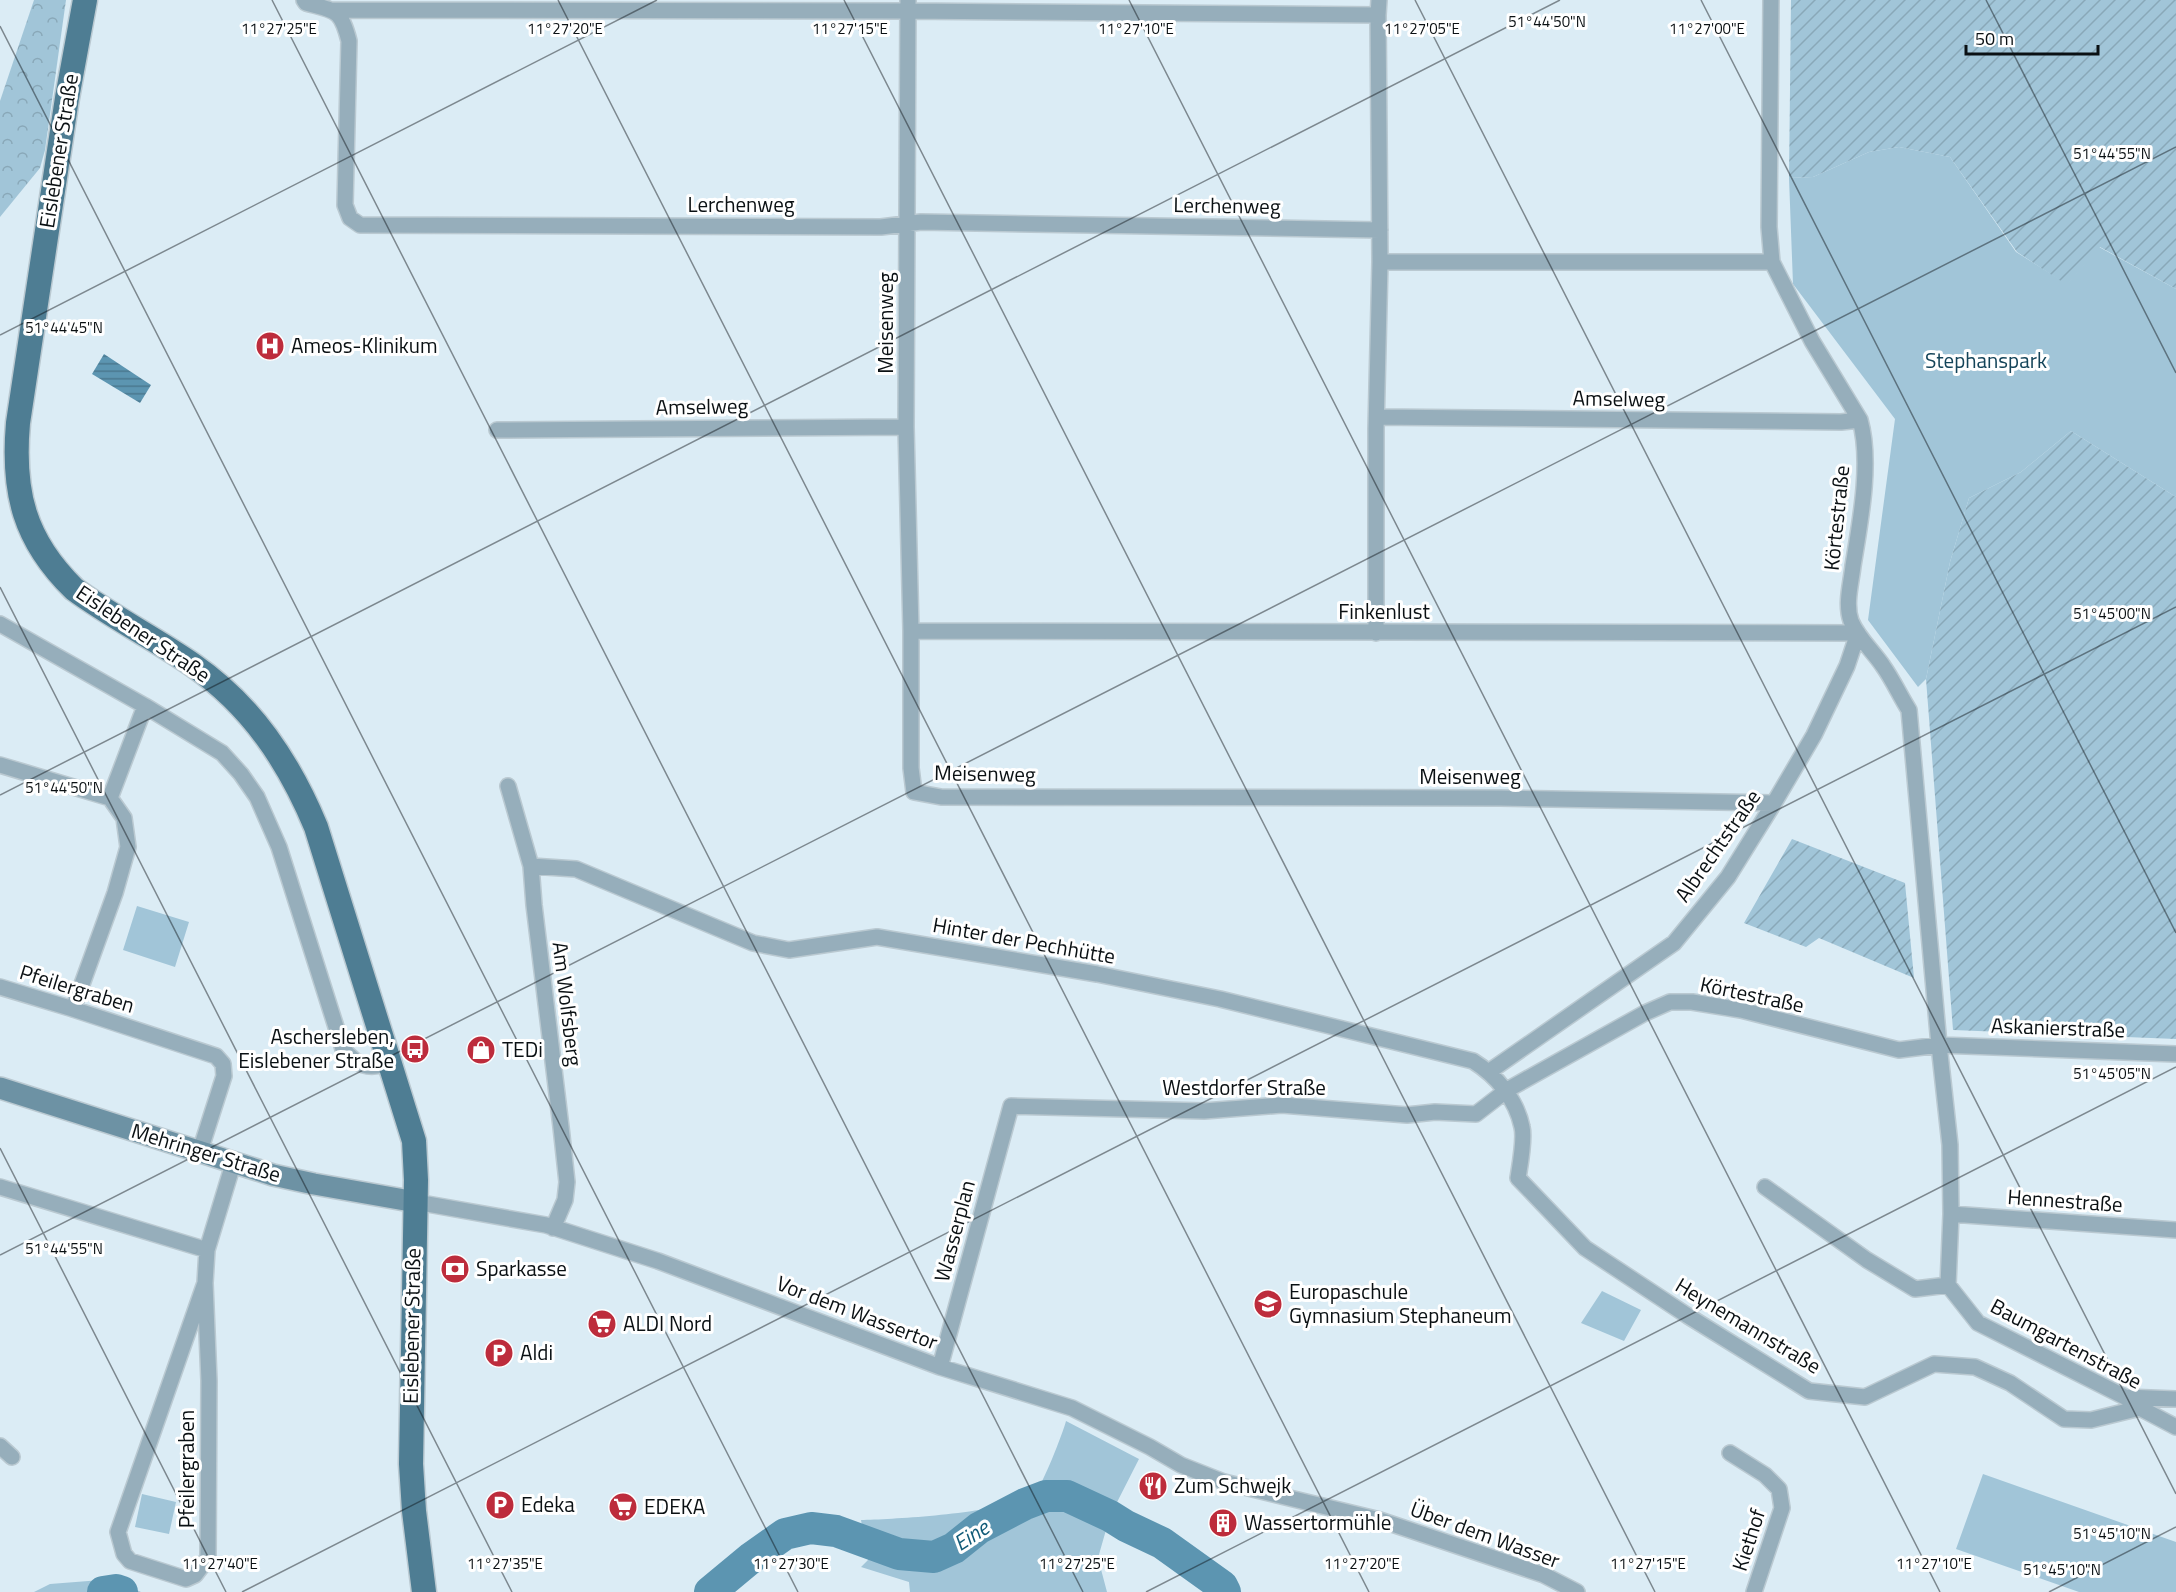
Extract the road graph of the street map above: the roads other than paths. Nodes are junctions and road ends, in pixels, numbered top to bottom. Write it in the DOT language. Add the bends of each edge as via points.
graph roads {
  1 [pos="85,0"];
  2 [pos="304,0"];
  3 [pos="1771,0"];
  4 [pos="908,6"];
  5 [pos="1378,8"];
  6 [pos="331,10"];
  7 [pos="907,224"];
  8 [pos="1380,230"];
  9 [pos="1380,262"];
  10 [pos="1772,262"];
  11 [pos="1377,417"];
  12 [pos="1860,420"];
  13 [pos="906,427"];
  14 [pos="497,430"];
  15 [pos="0,624"];
  16 [pos="911,632"];
  17 [pos="1376,633"];
  18 [pos="1858,633"];
  19 [pos="145,706"];
  20 [pos="0,765"];
  21 [pos="508,786"];
  22 [pos="110,798"];
  23 [pos="1774,803"];
  24 [pos="531,866"];
  25 [pos="0,987"];
  26 [pos="73,1009"];
  27 [pos="1939,1045"];
  28 [pos="2176,1054"];
  29 [pos="390,1063"];
  30 [pos="1490,1071"];
  31 [pos="0,1088"];
  32 [pos="1507,1090"];
  33 [pos="1011,1106"];
  34 [pos="1476,1114"];
  35 [pos="200,1151"];
  36 [pos="234,1161"];
  37 [pos="0,1187"];
  38 [pos="1766,1187"];
  39 [pos="416,1202"];
  40 [pos="1951,1214"];
  41 [pos="553,1228"];
  42 [pos="2176,1230"];
  43 [pos="207,1250"];
  44 [pos="206,1283"];
  45 [pos="1948,1285"];
  46 [pos="940,1367"];
  47 [pos="2125,1397"];
  48 [pos="2176,1400"];
  49 [pos="2140,1408"];
  50 [pos="2176,1427"];
  51 [pos="0,1446"];
  52 [pos="1730,1453"];
  53 [pos="12,1457"];
  54 [pos="1273,1495"];
  55 [pos="424,1592"];
  56 [pos="1577,1592"];
  57 [pos="1754,1592"];
  1 -- 29 [label="main road, Eislebener Straße" via="18,423 16,467 21,502 33,537 59,575 89,601 212,679 248,713 274,746 316,827"];
  2 -- 6 [label="street"];
  3 -- 10 [label="street, Körtestraße"];
  4 -- 5 [label="street"];
  4 -- 6 [label="street"];
  4 -- 7 [label="street, Meisenweg"];
  5 -- 8 [label="street"];
  6 -- 7 [label="street, Lerchenweg" via="344,20 349,41 345,205 350,218 360,225"];
  7 -- 8 [label="street, Lerchenweg"];
  7 -- 13 [label="street, Meisenweg"];
  8 -- 9 [label="street"];
  9 -- 10 [label="street"];
  9 -- 11 [label="street"];
  10 -- 12 [label="street, Körtestraße" via="1812,341"];
  11 -- 12 [label="street, Amselweg"];
  11 -- 17 [label="street"];
  12 -- 18 [label="street, Körtestraße" via="1865,456 1848,603"];
  13 -- 14 [label="street, Amselweg"];
  13 -- 16 [label="street, Meisenweg"];
  15 -- 19 [label="street"];
  16 -- 17 [label="street, Finkenlust"];
  16 -- 23 [label="street, Meisenweg" via="914,792 941,797 1500,798"];
  17 -- 18 [label="street, Finkenlust"];
  18 -- 23 [label="street, Albrechtstraße" via="1814,735"];
  18 -- 27 [label="street, Körtestraße" via="1909,710"];
  19 -- 22 [label="street"];
  19 -- 29 [label="street" via="222,753 257,797 279,847 343,1048 355,1062 368,1067"];
  20 -- 22 [label="street"];
  21 -- 24 [label="street, Am Wolfsberg"];
  22 -- 26 [label="street" via="124,818 128,847"];
  23 -- 30 [label="street, Albrechtstraße" via="1728,877 1674,943"];
  24 -- 30 [label="street, Hinter der Pechhütte" via="576,869 753,943 789,950 877,937 1096,974 1220,999 1473,1061"];
  24 -- 41 [label="street, Am Wolfsberg" via="567,1182 565,1200"];
  25 -- 26 [label="street, Pfeilergraben"];
  26 -- 35 [label="street, Pfeilergraben" via="216,1056 224,1064 224,1076"];
  27 -- 28 [label="street, Askanierstraße"];
  27 -- 32 [label="street, Körtestraße" via="1899,1050 1741,1010 1670,1002"];
  27 -- 40 [label="street, Körtestraße" via="1950,1145"];
  29 -- 39 [label="main road, Eislebener Straße" via="414,1141"];
  30 -- 32 [label="street, Hinter der Pechhütte"];
  31 -- 35 [label="main road, Mehringer Straße"];
  32 -- 34 [label="street, Körtestraße"];
  32 -- 49 [label="street, Heynemannstraße" via="1523,1128 1518,1178 1585,1248 1809,1391 1865,1397 1934,1364 1975,1366 2010,1383 2064,1419 2091,1420"];
  33 -- 34 [label="street, Westdorfer Straße" via="1204,1111 1282,1105 1407,1115"];
  33 -- 46 [label="street, Wasserplan"];
  35 -- 36 [label="main road, Mehringer Straße"];
  36 -- 39 [label="main road, Mehringer Straße" via="314,1185"];
  36 -- 43 [label="street, Pfeilergraben"];
  37 -- 43 [label="street"];
  38 -- 45 [label="street" via="1867,1260 1916,1289"];
  39 -- 41 [label="street, Vor dem Wassertor"];
  39 -- 55 [label="main road, Eislebener Straße" via="411,1464"];
  40 -- 42 [label="street, Hennestraße"];
  40 -- 45 [label="street, Körtestraße"];
  41 -- 46 [label="street, Vor dem Wassertor" via="680,1268"];
  43 -- 44 [label="street, Pfeilergraben"];
  44 -- 44 [label="street, Pfeilergraben" via="118,1532 130,1561 186,1579 195,1575 208,1558"];
  45 -- 47 [label="street, Baumgartenstraße" via="1978,1323"];
  46 -- 54 [label="street, Vor dem Wassertor" via="1072,1408 1181,1465"];
  47 -- 48 [label="street"];
  47 -- 49 [label="street, Baumgartenstraße"];
  49 -- 50 [label="street, Baumgartenstraße"];
  51 -- 53 [label="street"];
  52 -- 57 [label="street, Kiethof" via="1779,1489 1782,1508"];
  54 -- 56 [label="street, Über dem Wasser" via="1380,1520 1544,1575"];
}
